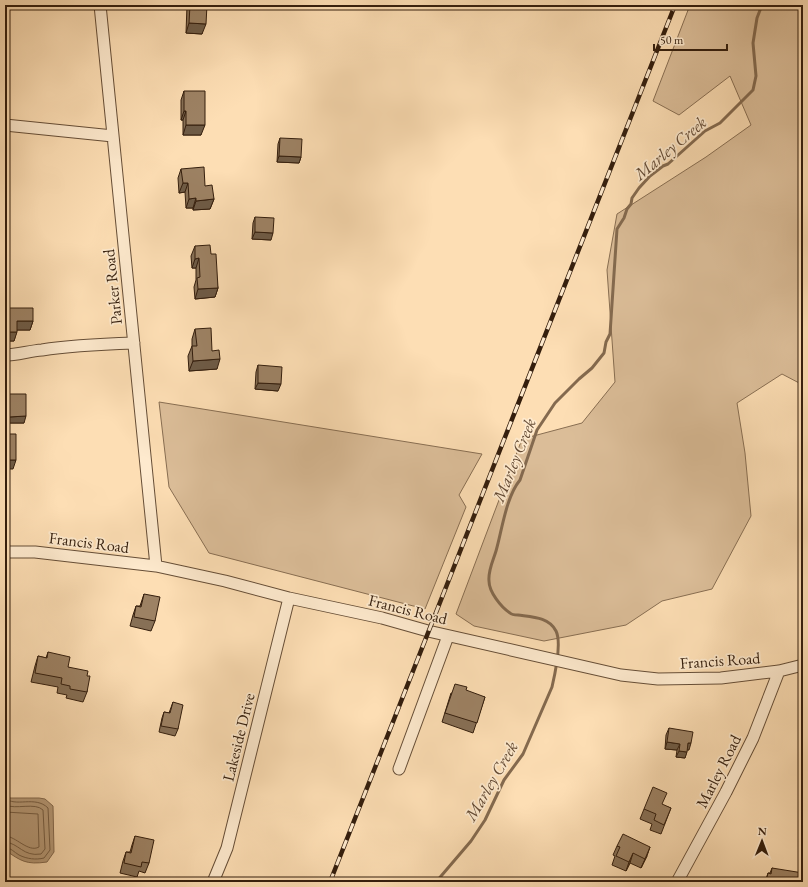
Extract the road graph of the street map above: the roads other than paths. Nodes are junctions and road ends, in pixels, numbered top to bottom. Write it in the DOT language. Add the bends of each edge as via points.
graph roads {
  1 [pos="100,5"];
  2 [pos="5,125"];
  3 [pos="113,136"];
  4 [pos="134,343"];
  5 [pos="5,355"];
  6 [pos="5,552"];
  7 [pos="156,566"];
  8 [pos="289,598"];
  9 [pos="448,636"];
  10 [pos="803,665"];
  11 [pos="780,671"];
  12 [pos="399,769"];
  13 [pos="213,882"];
  14 [pos="677,882"];
  1 -- 3 [label="street, Parker Road"];
  2 -- 3 [label="street"];
  3 -- 4 [label="street, Parker Road"];
  4 -- 5 [label="street" via="79,346"];
  4 -- 7 [label="street, Parker Road"];
  6 -- 7 [label="street, Francis Road" via="35,552"];
  7 -- 8 [label="street, Francis Road"];
  8 -- 9 [label="street, Francis Road" via="382,618"];
  8 -- 13 [label="street, Lakeside Drive" via="227,848"];
  9 -- 11 [label="street, Francis Road" via="621,675 658,679 722,678"];
  9 -- 12 [label="street"];
  10 -- 11 [label="street, Francis Road"];
  11 -- 14 [label="street, Marley Road" via="753,738"];
}
